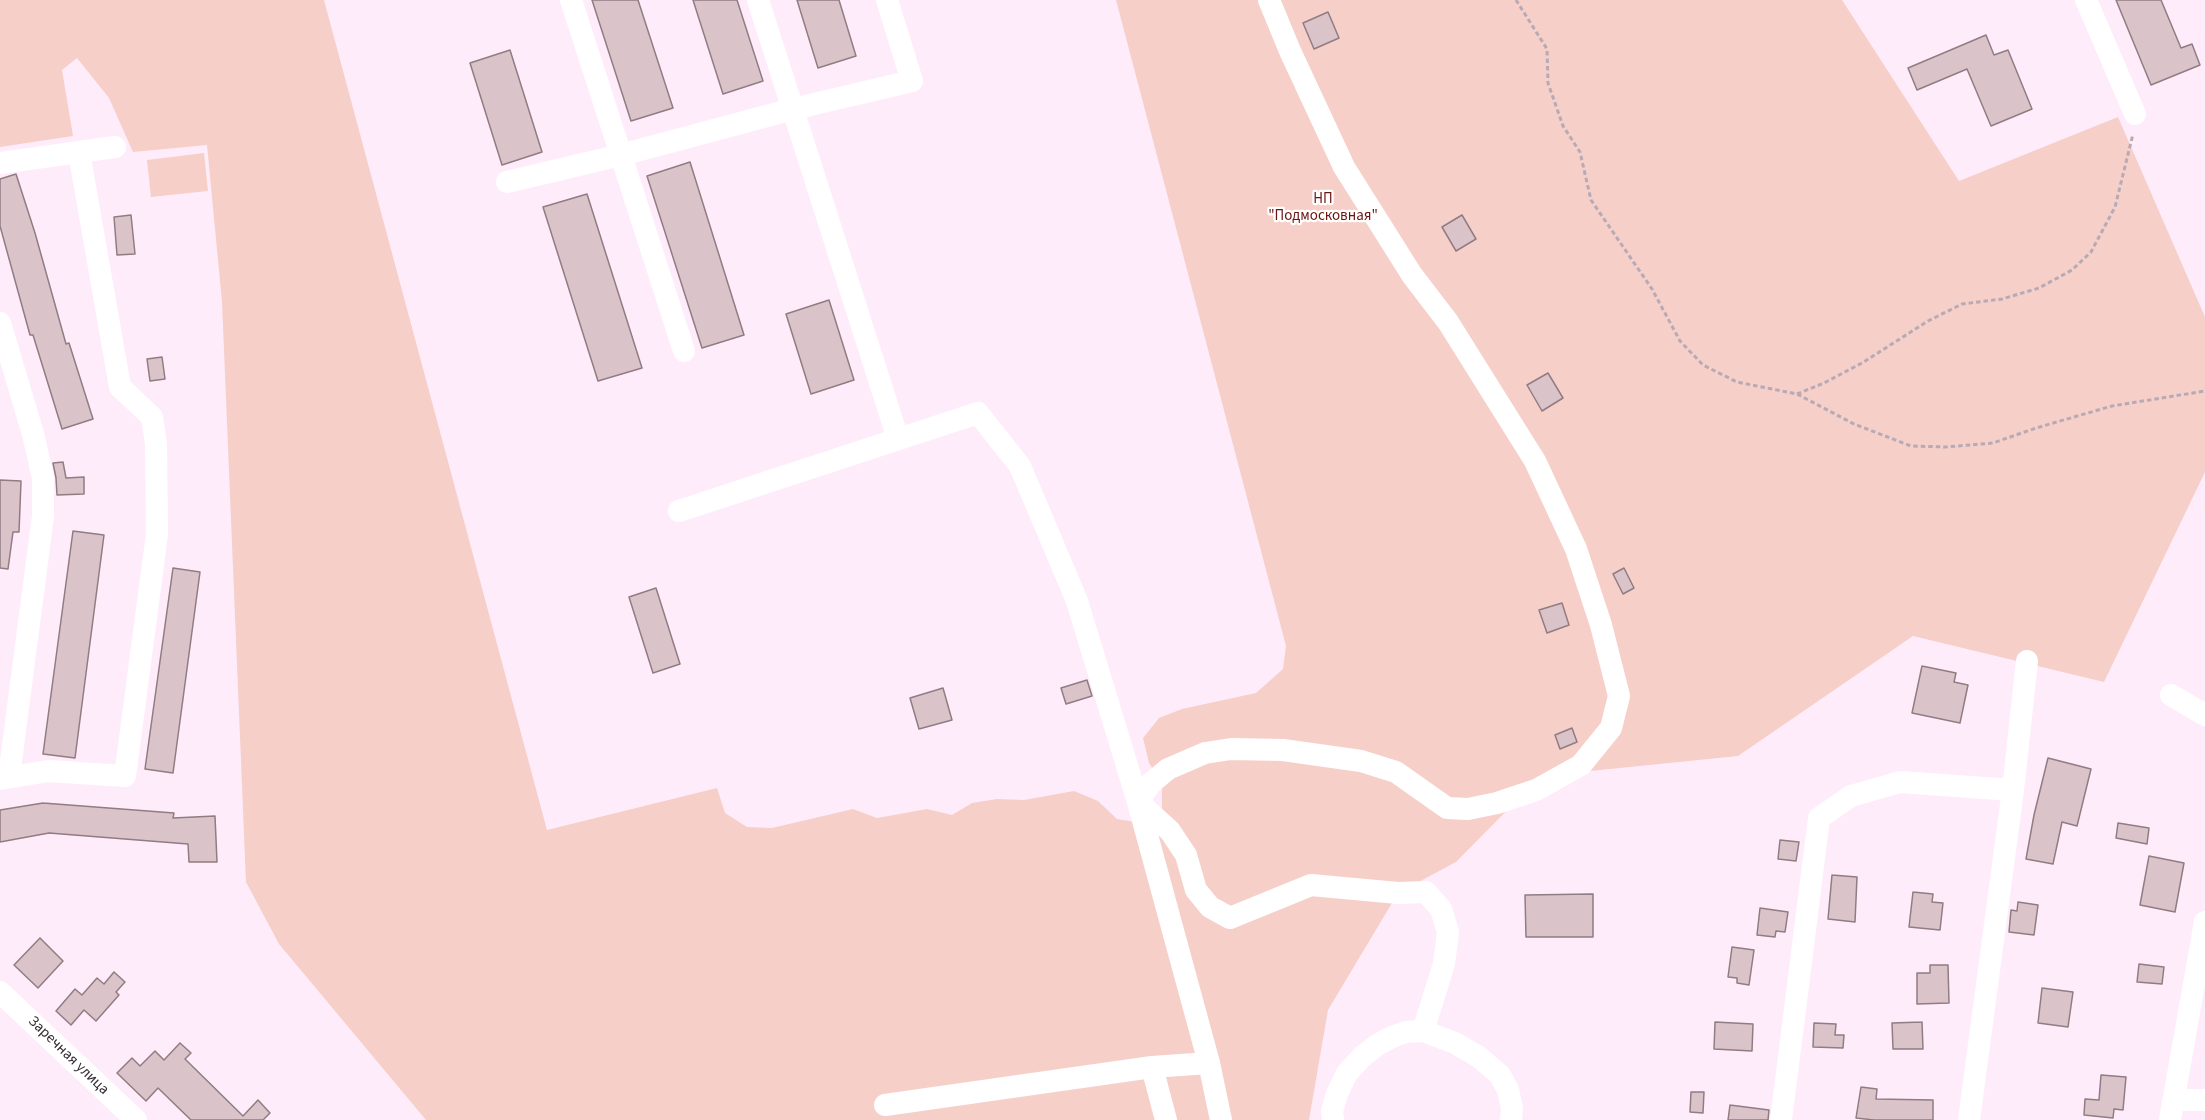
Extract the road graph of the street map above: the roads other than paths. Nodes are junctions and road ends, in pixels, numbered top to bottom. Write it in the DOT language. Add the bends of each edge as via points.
graph roads {
  1 [pos="571,0"];
  2 [pos="758,0"];
  3 [pos="886,0"];
  4 [pos="1269,0"];
  5 [pos="2086,0"];
  6 [pos="793,109"];
  7 [pos="2135,114"];
  8 [pos="115,147"];
  9 [pos="621,154"];
  10 [pos="0,163"];
  11 [pos="81,164"];
  12 [pos="507,182"];
  13 [pos="0,323"];
  14 [pos="684,351"];
  15 [pos="898,439"];
  16 [pos="679,512"];
  17 [pos="2027,661"];
  18 [pos="2171,695"];
  19 [pos="2205,715"];
  20 [pos="4,778"];
  21 [pos="2013,790"];
  22 [pos="1138,802"];
  23 [pos="2205,922"];
  24 [pos="0,992"];
  25 [pos="1424,1031"];
  26 [pos="1209,1064"];
  27 [pos="1152,1067"];
  28 [pos="2205,1100"];
  29 [pos="885,1105"];
  30 [pos="2172,1110"];
  31 [pos="136,1120"];
  32 [pos="1166,1120"];
  33 [pos="1221,1120"];
  34 [pos="1333,1120"];
  35 [pos="1510,1120"];
  36 [pos="1781,1120"];
  37 [pos="1969,1120"];
  1 -- 9 [label="street"];
  2 -- 6 [label="street"];
  3 -- 6 [label="street" via="912,81"];
  4 -- 22 [label="street" via="1344,167 1535,461 1576,549 1619,696 1611,728 1581,765 1536,789 1497,803 1468,809 1447,808 1396,772 1361,761 1283,750 1241,749 1204,753 1168,769 1150,784"];
  5 -- 7 [label="street"];
  6 -- 9 [label="street"];
  6 -- 15 [label="street"];
  8 -- 10 [label="street"];
  9 -- 12 [label="street"];
  9 -- 14 [label="street"];
  11 -- 20 [label="street" via="120,387 152,417 157,534 125,776 48,771"];
  13 -- 20 [label="street" via="43,478 43,516"];
  15 -- 16 [label="street"];
  15 -- 22 [label="street" via="978,413 1020,466 1077,601"];
  17 -- 21 [label="street"];
  18 -- 19 [label="street"];
  21 -- 36 [label="street" via="1900,782 1851,796 1819,818"];
  21 -- 37 [label="street"];
  22 -- 25 [label="street" via="1170,831 1186,855 1196,890 1210,907 1230,918 1311,885 1426,892 1441,909 1448,932 1444,964"];
  22 -- 26 [label="street"];
  23 -- 30 [label="street"];
  24 -- 31 [label="street, Заречная улица"];
  25 -- 34 [label="street" via="1399,1034 1363,1056 1347,1073 1337,1094"];
  25 -- 35 [label="street" via="1455,1043 1500,1075 1510,1099"];
  26 -- 27 [label="street"];
  26 -- 33 [label="street"];
  27 -- 29 [label="street"];
  27 -- 32 [label="street"];
  28 -- 30 [label="street"];
}
